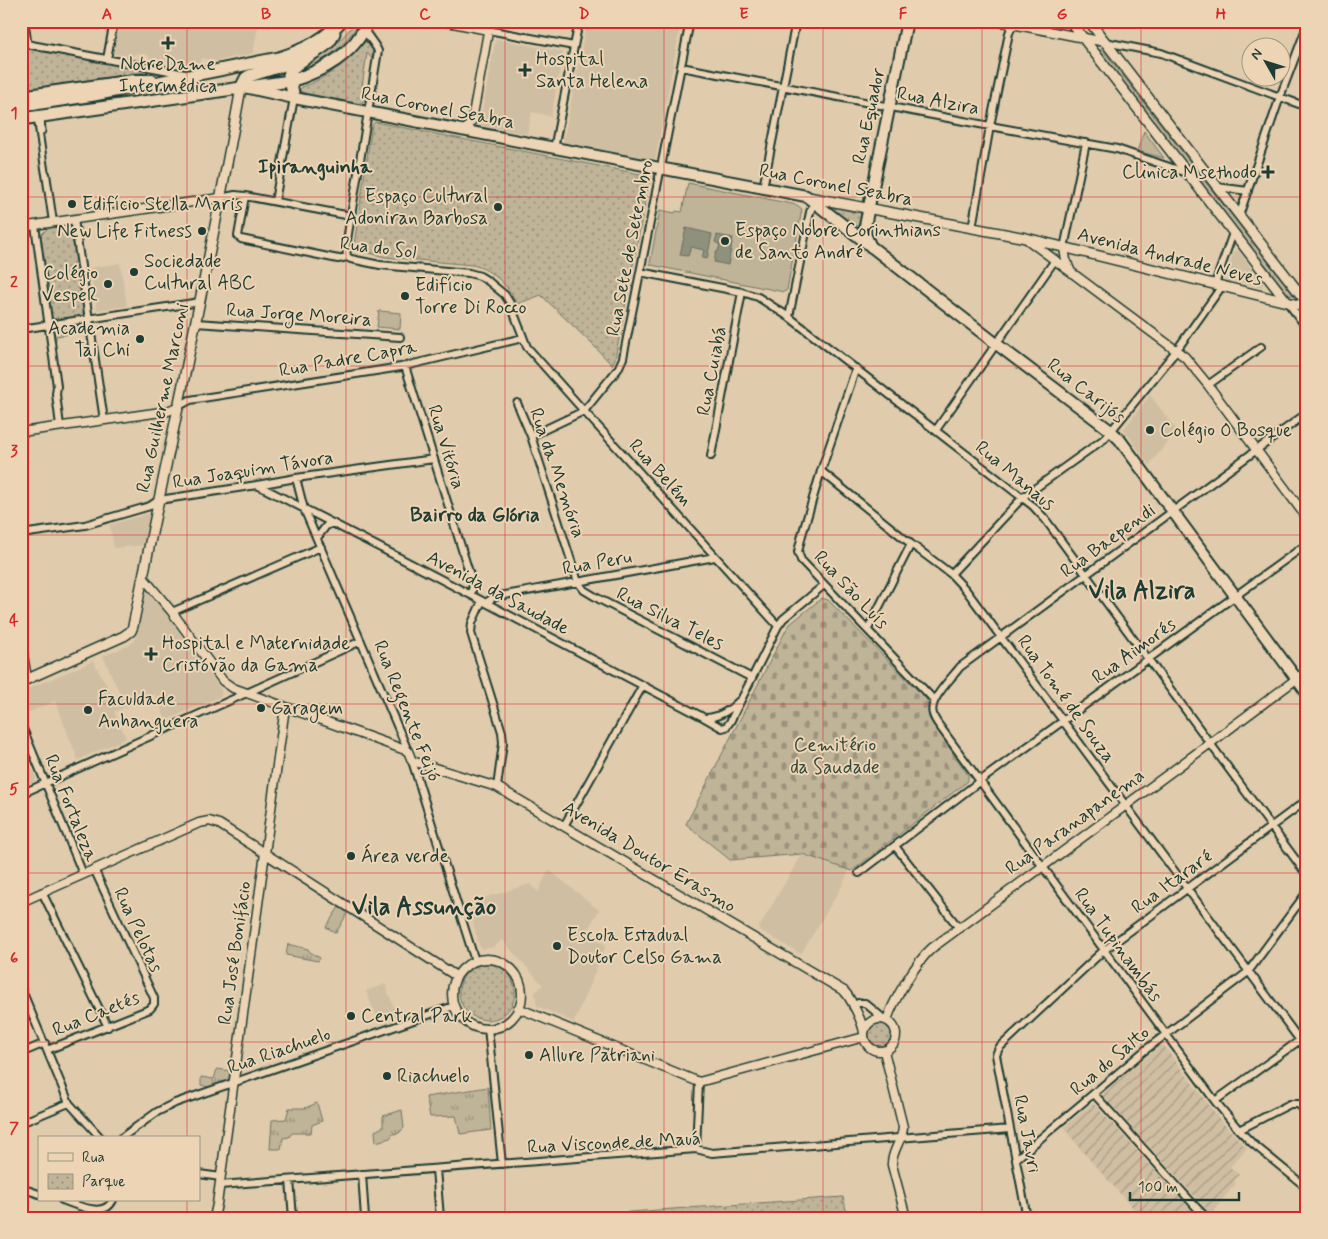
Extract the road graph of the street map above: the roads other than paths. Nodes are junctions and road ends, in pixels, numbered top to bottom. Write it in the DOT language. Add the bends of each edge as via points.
graph roads {
  1 [pos="22,21"];
  2 [pos="114,21"];
  3 [pos="443,21"];
  4 [pos="490,21"];
  5 [pos="579,21"];
  6 [pos="690,21"];
  7 [pos="796,21"];
  8 [pos="906,21"];
  9 [pos="996,21"];
  10 [pos="1070,21"];
  11 [pos="1088,21"];
  12 [pos="340,23"];
  13 [pos="1014,23"];
  14 [pos="366,26"];
  15 [pos="1307,26"];
  16 [pos="488,30"];
  17 [pos="1084,38"];
  18 [pos="1105,42"];
  19 [pos="25,43"];
  20 [pos="574,46"];
  21 [pos="107,59"];
  22 [pos="306,59"];
  23 [pos="681,67"];
  24 [pos="194,76"];
  25 [pos="167,81"];
  26 [pos="290,81"];
  27 [pos="783,87"];
  28 [pos="244,88"];
  29 [pos="21,96"];
  30 [pos="1280,97"];
  31 [pos="294,98"];
  32 [pos="21,106"];
  33 [pos="889,106"];
  34 [pos="1307,107"];
  35 [pos="368,113"];
  36 [pos="39,116"];
  37 [pos="21,119"];
  38 [pos="472,120"];
  39 [pos="990,126"];
  40 [pos="42,131"];
  41 [pos="462,131"];
  42 [pos="482,135"];
  43 [pos="1086,143"];
  44 [pos="554,148"];
  45 [pos="661,169"];
  46 [pos="46,173"];
  47 [pos="1187,173"];
  48 [pos="1217,187"];
  49 [pos="763,188"];
  50 [pos="1248,191"];
  51 [pos="245,196"];
  52 [pos="220,198"];
  53 [pos="810,200"];
  54 [pos="275,201"];
  55 [pos="868,209"];
  56 [pos="351,216"];
  57 [pos="1239,216"];
  58 [pos="74,219"];
  59 [pos="54,222"];
  60 [pos="35,225"];
  61 [pos="865,226"];
  62 [pos="21,227"];
  63 [pos="972,228"];
  64 [pos="847,229"];
  65 [pos="1233,233"];
  66 [pos="1026,238"];
  67 [pos="871,248"];
  68 [pos="1064,248"];
  69 [pos="347,256"];
  70 [pos="1055,260"];
  71 [pos="640,272"];
  72 [pos="1071,272"];
  73 [pos="1219,285"];
  74 [pos="742,292"];
  75 [pos="200,302"];
  76 [pos="1287,302"];
  77 [pos="1307,305"];
  78 [pos="789,317"];
  79 [pos="89,319"];
  80 [pos="196,324"];
  81 [pos="49,325"];
  82 [pos="1307,328"];
  83 [pos="21,329"];
  84 [pos="400,337"];
  85 [pos="523,338"];
  86 [pos="996,344"];
  87 [pos="1261,347"];
  88 [pos="1176,351"];
  89 [pos="405,366"];
  90 [pos="856,368"];
  91 [pos="1208,385"];
  92 [pos="517,403"];
  93 [pos="179,406"];
  94 [pos="584,411"];
  95 [pos="1307,413"];
  96 [pos="104,420"];
  97 [pos="60,426"];
  98 [pos="936,430"];
  99 [pos="1111,431"];
  100 [pos="21,432"];
  101 [pos="531,436"];
  102 [pos="1256,450"];
  103 [pos="711,456"];
  104 [pos="434,459"];
  105 [pos="821,471"];
  106 [pos="296,478"];
  107 [pos="257,485"];
  108 [pos="1023,497"];
  109 [pos="159,500"];
  110 [pos="304,509"];
  111 [pos="1173,511"];
  112 [pos="1307,518"];
  113 [pos="333,523"];
  114 [pos="21,534"];
  115 [pos="317,538"];
  116 [pos="911,544"];
  117 [pos="1307,544"];
  118 [pos="321,547"];
  119 [pos="715,557"];
  120 [pos="951,574"];
  121 [pos="1086,575"];
  122 [pos="143,577"];
  123 [pos="578,582"];
  124 [pos="824,585"];
  125 [pos="472,595"];
  126 [pos="1235,596"];
  127 [pos="484,602"];
  128 [pos="172,612"];
  129 [pos="778,626"];
  130 [pos="868,629"];
  131 [pos="1002,637"];
  132 [pos="361,641"];
  133 [pos="21,642"];
  134 [pos="1148,659"];
  135 [pos="1307,671"];
  136 [pos="752,678"];
  137 [pos="1296,679"];
  138 [pos="24,681"];
  139 [pos="643,686"];
  140 [pos="246,693"];
  141 [pos="1307,693"];
  142 [pos="742,698"];
  143 [pos="934,700"];
  144 [pos="285,707"];
  145 [pos="718,716"];
  146 [pos="705,718"];
  147 [pos="1064,721"];
  148 [pos="21,724"];
  149 [pos="721,727"];
  150 [pos="1211,743"];
  151 [pos="408,751"];
  152 [pos="412,761"];
  153 [pos="980,781"];
  154 [pos="45,783"];
  155 [pos="497,787"];
  156 [pos="21,794"];
  157 [pos="1307,800"];
  158 [pos="1126,806"];
  159 [pos="564,826"];
  160 [pos="1271,826"];
  161 [pos="895,846"];
  162 [pos="265,853"];
  163 [pos="1042,866"];
  164 [pos="94,869"];
  165 [pos="859,873"];
  166 [pos="82,874"];
  167 [pos="1307,875"];
  168 [pos="1188,888"];
  169 [pos="42,892"];
  170 [pos="1307,892"];
  171 [pos="21,902"];
  172 [pos="959,928"];
  173 [pos="1104,950"];
  174 [pos="475,960"];
  175 [pos="1248,972"];
  176 [pos="456,976"];
  177 [pos="21,988"];
  178 [pos="154,1004"];
  179 [pos="454,1006"];
  180 [pos="853,1007"];
  181 [pos="518,1008"];
  182 [pos="886,1020"];
  183 [pos="108,1027"];
  184 [pos="1307,1027"];
  185 [pos="488,1028"];
  186 [pos="864,1035"];
  187 [pos="1165,1035"];
  188 [pos="1300,1040"];
  189 [pos="46,1047"];
  190 [pos="884,1050"];
  191 [pos="1307,1050"];
  192 [pos="21,1053"];
  193 [pos="996,1056"];
  194 [pos="699,1082"];
  195 [pos="234,1083"];
  196 [pos="1094,1094"];
  197 [pos="1215,1101"];
  198 [pos="69,1103"];
  199 [pos="1307,1112"];
  200 [pos="21,1123"];
  201 [pos="1010,1129"];
  202 [pos="1239,1130"];
  203 [pos="99,1136"];
  204 [pos="123,1136"];
  205 [pos="901,1137"];
  206 [pos="696,1149"];
  207 [pos="1016,1159"];
  208 [pos="502,1164"];
  209 [pos="436,1169"];
  210 [pos="200,1174"];
  211 [pos="362,1174"];
  212 [pos="290,1180"];
  213 [pos="220,1181"];
  214 [pos="21,1188"];
  215 [pos="1307,1188"];
  216 [pos="38,1194"];
  217 [pos="69,1202"];
  218 [pos="112,1202"];
  219 [pos="215,1218"];
  220 [pos="293,1218"];
  221 [pos="365,1218"];
  222 [pos="440,1218"];
  223 [pos="906,1218"];
  224 [pos="1028,1218"];
  225 [pos="1207,1218"];
  1 -- 19 [label="street"];
  2 -- 21 [label="street"];
  3 -- 16 [label="street"];
  4 -- 16 [label="street"];
  5 -- 20 [label="street"];
  6 -- 23 [label="street, Rua Sete de Setembro"];
  7 -- 27 [label="street"];
  8 -- 33 [label="main road, Rua Equador"];
  9 -- 13 [label="street"];
  10 -- 17 [label="main road"];
  11 -- 18 [label="main road"];
  12 -- 22 [label="highway" via="329,42"];
  12 -- 24 [label="highway" via="297,52"];
  13 -- 17 [label="street"];
  13 -- 39 [label="street" via="1009,33"];
  14 -- 26 [label="highway" via="334,62"];
  14 -- 35 [label="street" via="378,51"];
  15 -- 30 [label="street"];
  16 -- 20 [label="street"];
  16 -- 38 [label="street"];
  17 -- 18 [label="street"];
  17 -- 47 [label="main road"];
  18 -- 30 [label="street" via="1161,53"];
  18 -- 48 [label="main road"];
  19 -- 21 [label="street"];
  20 -- 44 [label="street"];
  21 -- 24 [label="street"];
  22 -- 26 [label="highway" via="289,72"];
  22 -- 28 [label="highway" via="249,76"];
  23 -- 27 [label="street, Rua Alzira"];
  23 -- 45 [label="street, Rua Sete de Setembro"];
  24 -- 25 [label="highway"];
  25 -- 29 [label="main road" via="134,80"];
  25 -- 32 [label="highway"];
  26 -- 28 [label="highway"];
  26 -- 31 [label="highway"];
  27 -- 33 [label="street, Rua Alzira"];
  27 -- 49 [label="street"];
  28 -- 31 [label="main road, Rua Coronel Seabra"];
  28 -- 36 [label="highway"];
  28 -- 52 [label="main road, Rua Guilherme Marconi"];
  30 -- 34 [label="street"];
  30 -- 50 [label="street"];
  31 -- 35 [label="main road, Rua Coronel Seabra"];
  31 -- 54 [label="street"];
  33 -- 39 [label="street, Rua Alzira"];
  33 -- 55 [label="main road, Rua Equador"];
  35 -- 41 [label="main road, Rua Coronel Seabra"];
  35 -- 56 [label="street"];
  36 -- 37 [label="highway"];
  36 -- 40 [label="street"];
  36 -- 46 [label="street"];
  38 -- 41 [label="street"];
  38 -- 42 [label="street" via="474,128"];
  39 -- 43 [label="street, Rua Alzira"];
  39 -- 63 [label="street"];
  41 -- 42 [label="main road, Rua Coronel Seabra"];
  42 -- 44 [label="main road, Rua Coronel Seabra"];
  43 -- 47 [label="street, Rua Alzira" via="1117,149"];
  43 -- 68 [label="street"];
  44 -- 45 [label="main road, Rua Coronel Seabra"];
  45 -- 49 [label="main road, Rua Coronel Seabra"];
  45 -- 71 [label="street, Rua Sete de Setembro"];
  46 -- 59 [label="street"];
  47 -- 65 [label="main road"];
  48 -- 50 [label="street"];
  48 -- 57 [label="main road"];
  49 -- 53 [label="main road, Rua Coronel Seabra"];
  50 -- 57 [label="street"];
  51 -- 52 [label="street"];
  51 -- 54 [label="street"];
  51 -- 69 [label="street, Rua do Sol" via="239,238 338,259"];
  52 -- 58 [label="street"];
  52 -- 75 [label="main road, Rua Guilherme Marconi"];
  53 -- 55 [label="main road, Rua Coronel Seabra"];
  53 -- 64 [label="main road, Rua Carijós"];
  53 -- 78 [label="street"];
  54 -- 56 [label="street"];
  55 -- 61 [label="main road, Rua Equador"];
  55 -- 63 [label="main road, Rua Coronel Seabra"];
  56 -- 69 [label="street"];
  57 -- 77 [label="main road"];
  58 -- 59 [label="street"];
  58 -- 79 [label="street"];
  59 -- 60 [label="street"];
  60 -- 62 [label="street"];
  60 -- 81 [label="street"];
  61 -- 64 [label="main road" via="858,230"];
  61 -- 67 [label="main road, Rua Equador"];
  63 -- 66 [label="main road, Rua Coronel Seabra"];
  64 -- 67 [label="main road, Rua Carijós"];
  65 -- 73 [label="street"];
  65 -- 76 [label="main road"];
  66 -- 68 [label="main road, Avenida Andrade Neves"];
  66 -- 70 [label="street, Rua Coronel Seabra"];
  67 -- 86 [label="main road, Rua Carijós"];
  68 -- 72 [label="street"];
  68 -- 73 [label="main road, Avenida Andrade Neves"];
  69 -- 85 [label="street, Rua do Sol" via="380,265 480,276 508,299"];
  70 -- 72 [label="street, Rua Coronel Seabra"];
  70 -- 86 [label="street"];
  71 -- 74 [label="street, Rua Manaus"];
  71 -- 94 [label="street, Rua Sete de Setembro" via="621,364"];
  72 -- 88 [label="street, Rua Coronel Seabra"];
  73 -- 76 [label="main road, Avenida Andrade Neves"];
  73 -- 88 [label="street"];
  74 -- 78 [label="street, Rua Manaus" via="758,297"];
  74 -- 103 [label="street, Rua Cuiabá"];
  75 -- 79 [label="street"];
  75 -- 80 [label="main road, Rua Guilherme Marconi"];
  76 -- 77 [label="main road, Avenida Andrade Neves"];
  76 -- 82 [label="street"];
  78 -- 90 [label="street, Rua Manaus"];
  79 -- 81 [label="street"];
  79 -- 96 [label="street"];
  80 -- 84 [label="street, Rua Jorge Moreira"];
  80 -- 93 [label="main road, Rua Guilherme Marconi"];
  81 -- 83 [label="street"];
  81 -- 97 [label="street"];
  85 -- 89 [label="street, Rua Padre Capra"];
  85 -- 94 [label="street, Rua Belém" via="527,347"];
  86 -- 98 [label="street"];
  86 -- 99 [label="main road, Rua Carijós"];
  87 -- 91 [label="street"];
  88 -- 91 [label="street, Rua Coronel Seabra" via="1194,366"];
  88 -- 99 [label="street"];
  89 -- 93 [label="street, Rua Padre Capra" via="190,400"];
  89 -- 104 [label="street, Rua Vitória"];
  90 -- 98 [label="street, Rua Manaus"];
  90 -- 105 [label="street, Rua São Luís"];
  91 -- 102 [label="street, Rua Coronel Seabra"];
  92 -- 101 [label="street, Rua da Memória"];
  93 -- 96 [label="street" via="168,411"];
  93 -- 109 [label="main road, Rua Guilherme Marconi"];
  94 -- 101 [label="street, Rua Sete de Setembro"];
  94 -- 119 [label="street, Rua Belém"];
  95 -- 102 [label="street, Rua Baependi"];
  96 -- 97 [label="street"];
  97 -- 100 [label="street"];
  98 -- 108 [label="street, Rua Manaus"];
  99 -- 108 [label="street"];
  99 -- 111 [label="main road, Rua Carijós"];
  101 -- 123 [label="street, Rua da Memória"];
  102 -- 111 [label="street, Rua Baependi"];
  102 -- 112 [label="street, Rua Coronel Seabra"];
  104 -- 106 [label="street, Rua Joaquim Távora"];
  104 -- 125 [label="street, Rua Vitória" via="473,585"];
  105 -- 116 [label="street, Rua Tomé de Souza"];
  105 -- 124 [label="street, Rua São Luís" via="798,552 801,560"];
  106 -- 107 [label="street, Rua Joaquim Távora"];
  106 -- 110 [label="street, Rua Regente Feijó"];
  107 -- 109 [label="street, Rua Joaquim Távora"];
  107 -- 110 [label="street, Avenida da Saudade"];
  108 -- 120 [label="street"];
  108 -- 121 [label="street, Rua Manaus" via="1045,519"];
  109 -- 114 [label="street, Rua Joaquim Távora" via="150,506 85,524"];
  109 -- 122 [label="main road, Rua Guilherme Marconi"];
  110 -- 113 [label="street, Avenida da Saudade"];
  110 -- 115 [label="street, Rua Regente Feijó"];
  111 -- 121 [label="street, Rua Baependi"];
  111 -- 126 [label="main road, Rua Carijós"];
  113 -- 115 [label="street" via="326,526"];
  113 -- 125 [label="street, Avenida da Saudade"];
  115 -- 118 [label="street, Rua Regente Feijó"];
  116 -- 120 [label="street, Rua Tomé de Souza"];
  116 -- 130 [label="street"];
  117 -- 126 [label="street, Rua Aimorés"];
  118 -- 128 [label="street"];
  118 -- 132 [label="street, Rua Regente Feijó"];
  119 -- 123 [label="street, Rua Peru"];
  119 -- 129 [label="street, Rua Belém"];
  120 -- 131 [label="street, Rua Tomé de Souza"];
  121 -- 131 [label="street, Rua Baependi"];
  121 -- 134 [label="street, Rua Manaus"];
  122 -- 128 [label="street"];
  122 -- 138 [label="main road, Rua Guilherme Marconi" via="131,630"];
  123 -- 127 [label="street, Rua Peru" via="494,597"];
  123 -- 136 [label="street, Rua Silva Teles" via="587,593"];
  124 -- 129 [label="street"];
  124 -- 130 [label="street, Rua São Luís"];
  125 -- 127 [label="street, Avenida da Saudade"];
  126 -- 134 [label="street, Rua Aimorés"];
  126 -- 137 [label="main road, Rua Carijós"];
  127 -- 139 [label="street, Avenida da Saudade"];
  127 -- 155 [label="street" via="472,623 472,633 502,732"];
  128 -- 140 [label="street" via="224,681"];
  129 -- 136 [label="street"];
  130 -- 143 [label="street, Rua São Luís"];
  131 -- 143 [label="street, Rua Baependi" via="960,668"];
  131 -- 147 [label="street, Rua Tomé de Souza"];
  132 -- 140 [label="street"];
  132 -- 151 [label="street, Rua Regente Feijó"];
  133 -- 138 [label="street"];
  134 -- 147 [label="street, Rua Aimorés"];
  134 -- 150 [label="street, Rua Manaus"];
  135 -- 137 [label="street, Rua Paranapanema"];
  136 -- 142 [label="street"];
  137 -- 141 [label="main road, Rua Carijós"];
  137 -- 150 [label="street, Rua Paranapanema"];
  139 -- 146 [label="street, Avenida da Saudade"];
  139 -- 159 [label="street"];
  140 -- 144 [label="street"];
  140 -- 154 [label="street"];
  142 -- 145 [label="street"];
  142 -- 149 [label="street" via="730,722"];
  143 -- 153 [label="street, Rua Tupinambás" via="933,716"];
  144 -- 151 [label="street"];
  144 -- 162 [label="street, Rua José Bonifácio"];
  145 -- 146 [label="street"];
  145 -- 149 [label="street" via="716,721"];
  146 -- 149 [label="street, Avenida da Saudade"];
  147 -- 153 [label="street, Rua Aimorés"];
  147 -- 158 [label="street, Rua Tomé de Souza"];
  148 -- 154 [label="street, Rua Fortaleza"];
  150 -- 158 [label="street, Rua Paranapanema"];
  150 -- 160 [label="street, Rua Manaus"];
  151 -- 152 [label="street, Rua Regente Feijó"];
  152 -- 155 [label="street, Avenida Doutor Erasmo"];
  152 -- 174 [label="street, Rua Regente Feijó"];
  153 -- 161 [label="street, Rua Aimorés"];
  153 -- 163 [label="street, Rua Tupinambás"];
  154 -- 156 [label="street"];
  154 -- 166 [label="street, Rua Fortaleza"];
  155 -- 159 [label="street, Avenida Doutor Erasmo"];
  157 -- 160 [label="street, Rua Itararé"];
  158 -- 163 [label="street, Rua Paranapanema"];
  158 -- 168 [label="street, Rua Tomé de Souza"];
  159 -- 180 [label="street, Avenida Doutor Erasmo" via="840,989 846,993"];
  160 -- 167 [label="street, Rua Manaus"];
  160 -- 168 [label="street, Rua Itararé"];
  161 -- 165 [label="street, Rua Aimorés"];
  161 -- 172 [label="street"];
  162 -- 164 [label="street" via="219,824 204,821"];
  162 -- 176 [label="street"];
  162 -- 195 [label="street, Rua José Bonifácio"];
  163 -- 172 [label="street, Rua Paranapanema"];
  163 -- 173 [label="street, Rua Tupinambás"];
  164 -- 166 [label="street"];
  164 -- 178 [label="street, Rua Pelotas"];
  166 -- 169 [label="street"];
  168 -- 173 [label="street, Rua Itararé"];
  168 -- 175 [label="street, Rua Tomé de Souza"];
  169 -- 171 [label="street"];
  169 -- 183 [label="street"];
  170 -- 175 [label="street, Rua do Salto"];
  172 -- 182 [label="street, Rua Paranapanema" via="924,955"];
  173 -- 187 [label="street, Rua Tupinambás"];
  173 -- 193 [label="street, Rua Itararé" via="999,1048"];
  174 -- 176 [label="street"];
  174 -- 181 [label="street" via="494,959 512,970 521,990"];
  175 -- 187 [label="street, Rua do Salto"];
  175 -- 188 [label="street, Rua Tomé de Souza"];
  176 -- 179 [label="street" via="452,991"];
  177 -- 189 [label="street"];
  178 -- 183 [label="street, Rua Caetés" via="150,1009"];
  179 -- 185 [label="street" via="468,1023"];
  179 -- 195 [label="street, Rua Riachuelo"];
  180 -- 182 [label="street" via="865,1003"];
  180 -- 186 [label="street, Avenida Doutor Erasmo"];
  181 -- 185 [label="street" via="507,1022"];
  181 -- 194 [label="street"];
  182 -- 186 [label="street" via="871,1022"];
  182 -- 190 [label="street" via="894,1027 896,1038 893,1045"];
  183 -- 189 [label="street, Rua Caetés"];
  184 -- 188 [label="street"];
  185 -- 208 [label="street"];
  186 -- 190 [label="street" via="871,1048"];
  186 -- 194 [label="street"];
  187 -- 196 [label="street, Rua do Salto"];
  187 -- 197 [label="street, Rua Tupinambás"];
  188 -- 191 [label="street, Rua Tomé de Souza"];
  188 -- 197 [label="street"];
  189 -- 192 [label="street, Rua Caetés"];
  189 -- 198 [label="street"];
  190 -- 205 [label="street" via="903,1127"];
  193 -- 201 [label="street, Rua Javri"];
  194 -- 206 [label="street"];
  195 -- 204 [label="street, Rua Riachuelo" via="166,1107"];
  195 -- 213 [label="street, Rua José Bonifácio"];
  196 -- 207 [label="street, Rua do Salto"];
  196 -- 225 [label="street"];
  197 -- 202 [label="street, Rua Tupinambás"];
  198 -- 200 [label="street"];
  198 -- 203 [label="street"];
  199 -- 202 [label="street" via="1298,1104 1290,1104"];
  201 -- 205 [label="street, Rua Visconde de Mauá"];
  201 -- 207 [label="street, Rua Javri"];
  202 -- 215 [label="street, Rua Tupinambás"];
  205 -- 206 [label="street, Rua Visconde de Mauá" via="712,1153"];
  205 -- 223 [label="street" via="892,1166"];
  206 -- 208 [label="street, Rua Visconde de Mauá"];
  207 -- 224 [label="street, Rua Javri"];
  208 -- 209 [label="street, Rua Visconde de Mauá"];
  209 -- 211 [label="street, Rua Visconde de Mauá"];
  209 -- 222 [label="street"];
  210 -- 213 [label="street, Rua Visconde de Mauá"];
  211 -- 212 [label="street, Rua Visconde de Mauá"];
  211 -- 221 [label="street"];
  212 -- 213 [label="street, Rua Visconde de Mauá"];
  212 -- 220 [label="street"];
  213 -- 219 [label="street, Rua José Bonifácio"];
  214 -- 216 [label="street"];
  217 -- 218 [label="street" via="97,1210 106,1208"];
}
